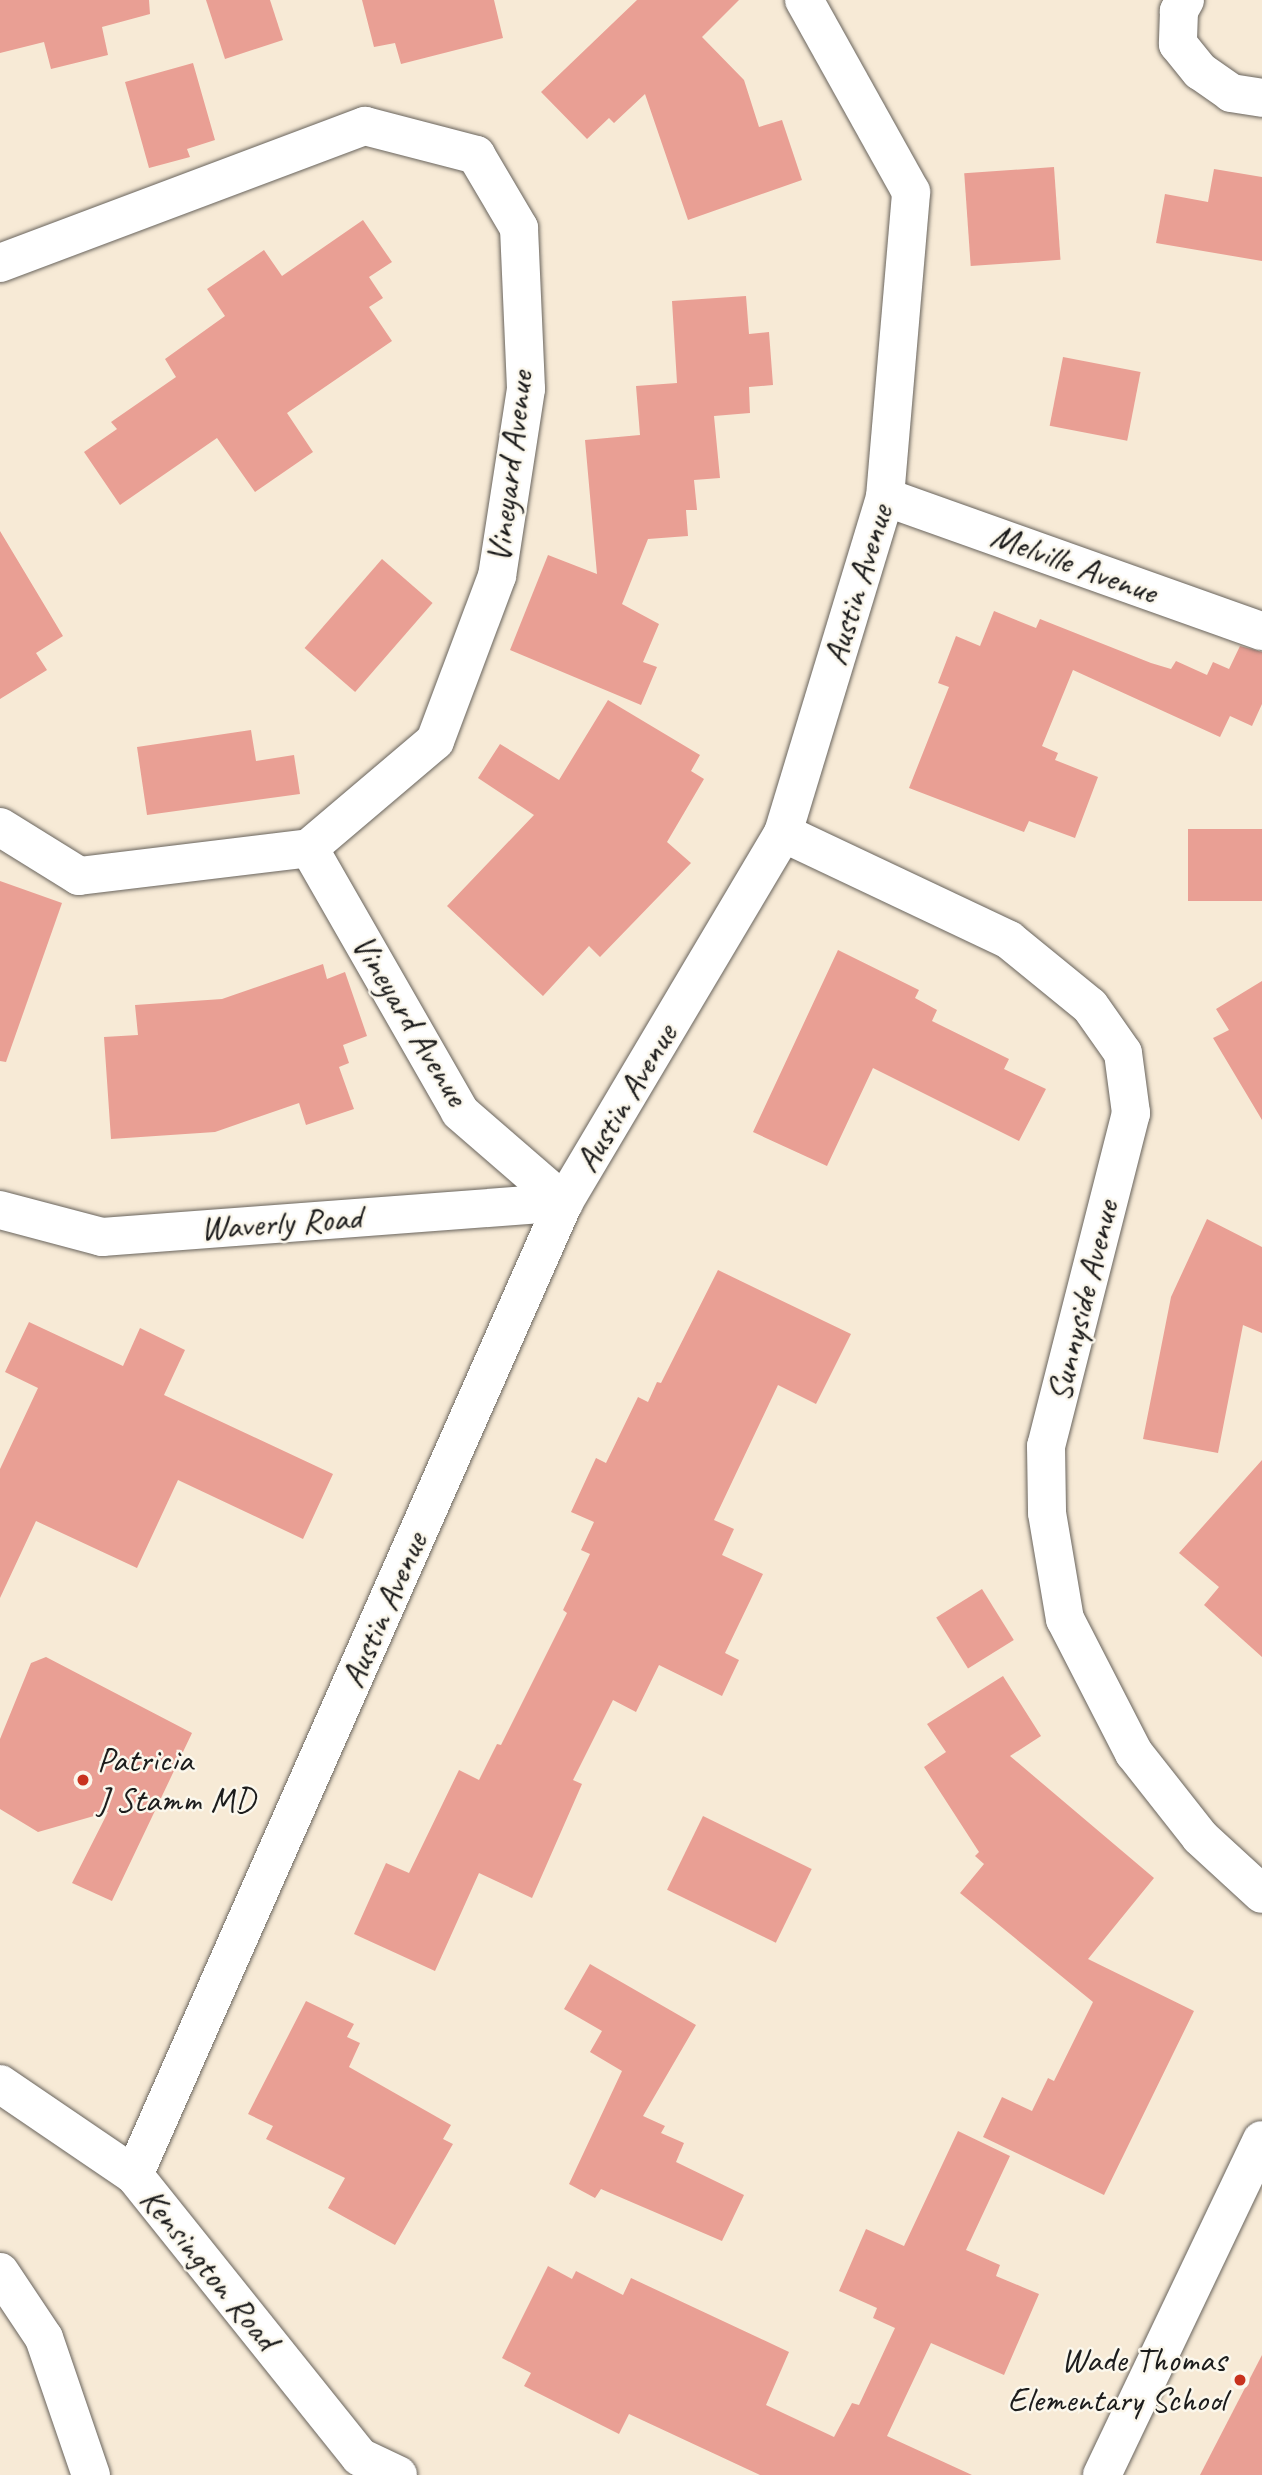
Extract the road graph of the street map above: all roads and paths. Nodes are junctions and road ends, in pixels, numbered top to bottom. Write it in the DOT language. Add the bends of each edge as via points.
graph roads {
  1 [pos="804,0"];
  2 [pos="1185,0"];
  3 [pos="1262,98"];
  4 [pos="0,264"];
  5 [pos="885,497"];
  6 [pos="1262,631"];
  7 [pos="0,827"];
  8 [pos="783,833"];
  9 [pos="309,848"];
  10 [pos="564,1202"];
  11 [pos="0,1210"];
  12 [pos="1262,1894"];
  13 [pos="1,2088"];
  14 [pos="1262,2140"];
  15 [pos="134,2175"];
  16 [pos="0,2272"];
  17 [pos="358,2466"];
  18 [pos="91,2475"];
  19 [pos="398,2475"];
  20 [pos="1102,2475"];
  1 -- 5 [label="street, Austin Avenue" via="911,192"];
  2 -- 3 [label="street" via="1179,11 1178,44 1200,71 1231,93"];
  4 -- 9 [label="street, Vineyard Avenue" via="365,126 476,155 519,228 526,389 498,576 435,741"];
  5 -- 6 [label="street, Melville Avenue"];
  5 -- 8 [label="street, Austin Avenue"];
  7 -- 9 [label="street" via="79,876"];
  8 -- 10 [label="street, Austin Avenue"];
  8 -- 12 [label="street, Sunnyside Avenue" via="1009,940 1090,1006 1123,1053 1131,1113 1046,1446 1047,1513 1062,1606 1134,1753 1200,1837"];
  9 -- 10 [label="street, Vineyard Avenue" via="460,1112"];
  10 -- 11 [label="street, Waverly Road" via="102,1237"];
  10 -- 15 [label="street, Austin Avenue"];
  13 -- 15 [label="street, Kensington Road"];
  14 -- 20 [label="street"];
  15 -- 17 [label="street, Kensington Road"];
  16 -- 18 [label="street" via="44,2338"];
  17 -- 19 [label="street, Kensington Road"];
}
